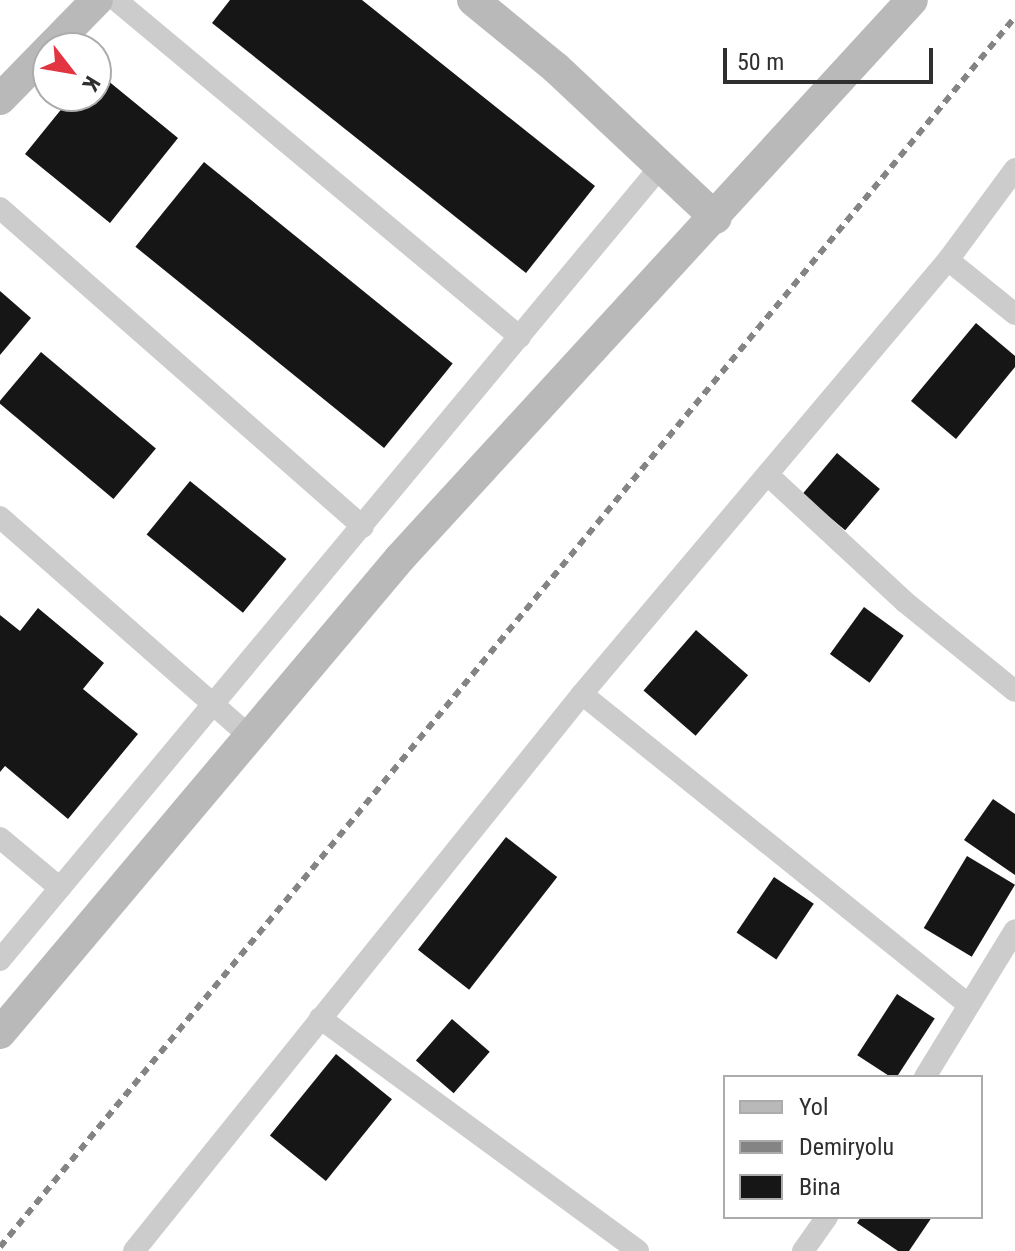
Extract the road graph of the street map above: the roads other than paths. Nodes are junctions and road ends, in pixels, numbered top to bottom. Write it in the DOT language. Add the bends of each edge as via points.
graph roads {
  1 [pos="473,0"];
  2 [pos="912,0"];
  3 [pos="96,2"];
  4 [pos="66,32"];
  5 [pos="32,66"];
  6 [pos="0,99"];
  7 [pos="661,166"];
  8 [pos="1015,169"];
  9 [pos="0,208"];
  10 [pos="716,218"];
  11 [pos="948,260"];
  12 [pos="1015,314"];
  13 [pos="520,337"];
  14 [pos="768,475"];
  15 [pos="0,517"];
  16 [pos="363,527"];
  17 [pos="1015,691"];
  18 [pos="582,694"];
  19 [pos="214,704"];
  20 [pos="250,737"];
  21 [pos="0,838"];
  22 [pos="60,888"];
  23 [pos="1015,930"];
  24 [pos="0,960"];
  25 [pos="969,1005"];
  26 [pos="320,1018"];
  27 [pos="0,1033"];
  28 [pos="926,1075"];
  29 [pos="826,1219"];
  30 [pos="134,1251"];
  31 [pos="638,1251"];
  32 [pos="803,1251"];
  1 -- 7 [label="street"];
  2 -- 10 [label="street"];
  3 -- 4 [label="street"];
  3 -- 13 [label="street"];
  5 -- 6 [label="street"];
  7 -- 10 [label="street"];
  7 -- 13 [label="street"];
  8 -- 11 [label="street"];
  9 -- 16 [label="street"];
  10 -- 20 [label="street" via="400,558"];
  11 -- 12 [label="street"];
  11 -- 14 [label="street"];
  13 -- 16 [label="street"];
  14 -- 17 [label="street" via="905,602"];
  14 -- 18 [label="street"];
  15 -- 19 [label="street"];
  16 -- 19 [label="street"];
  18 -- 25 [label="street"];
  18 -- 26 [label="street"];
  19 -- 20 [label="street"];
  19 -- 22 [label="street"];
  20 -- 27 [label="street"];
  21 -- 22 [label="street"];
  22 -- 24 [label="street"];
  23 -- 25 [label="street"];
  25 -- 28 [label="street"];
  26 -- 30 [label="street"];
  26 -- 31 [label="street"];
  29 -- 32 [label="street"];
}
